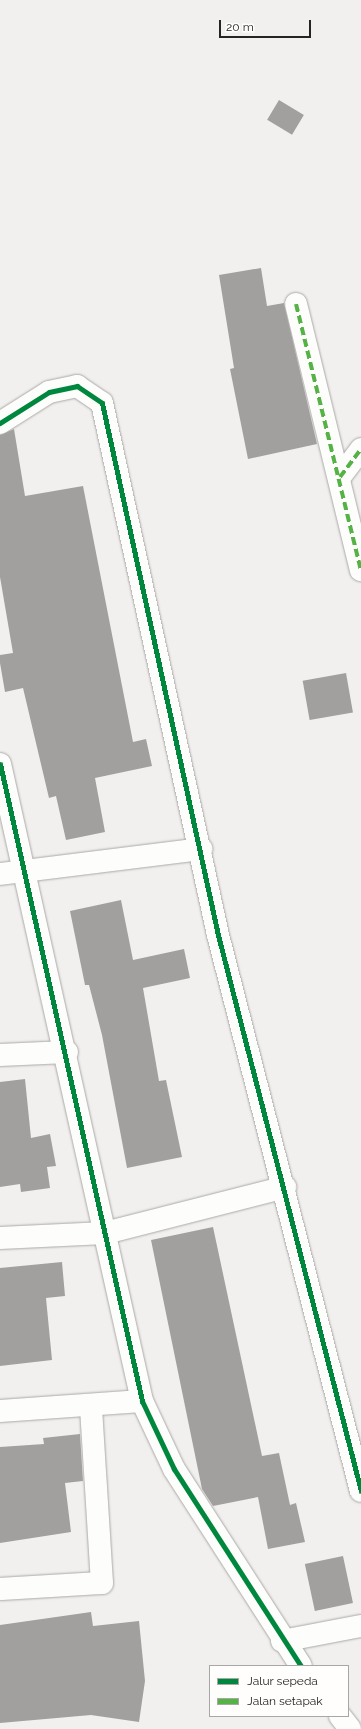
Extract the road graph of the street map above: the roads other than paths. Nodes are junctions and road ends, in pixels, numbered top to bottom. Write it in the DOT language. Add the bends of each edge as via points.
graph roads {
  1 [pos="296,304"];
  2 [pos="0,423"];
  3 [pos="361,449"];
  4 [pos="340,477"];
  5 [pos="361,570"];
  6 [pos="0,764"];
  7 [pos="201,849"];
  8 [pos="26,872"];
  9 [pos="0,874"];
  10 [pos="67,1052"];
  11 [pos="0,1055"];
  12 [pos="285,1187"];
  13 [pos="105,1233"];
  14 [pos="0,1238"];
  15 [pos="142,1401"];
  16 [pos="91,1406"];
  17 [pos="0,1411"];
  18 [pos="361,1491"];
  19 [pos="0,1589"];
  20 [pos="361,1626"];
  21 [pos="282,1641"];
  22 [pos="300,1665"];
  23 [pos="341,1717"];
  24 [pos="350,1729"];
  1 -- 4 [label="street"];
  2 -- 7 [label="street" via="49,392 77,386 102,403"];
  3 -- 4 [label="street"];
  4 -- 5 [label="street"];
  6 -- 8 [label="street"];
  7 -- 8 [label="street"];
  7 -- 12 [label="street" via="218,934"];
  8 -- 9 [label="street"];
  8 -- 10 [label="street"];
  10 -- 11 [label="street"];
  10 -- 13 [label="street"];
  12 -- 13 [label="street"];
  12 -- 18 [label="street"];
  13 -- 14 [label="street"];
  13 -- 15 [label="street"];
  15 -- 16 [label="street"];
  15 -- 21 [label="street" via="174,1469"];
  16 -- 17 [label="street"];
  16 -- 19 [label="street" via="102,1584"];
  20 -- 21 [label="street"];
  21 -- 22 [label="street"];
  23 -- 24 [label="street"];
}
